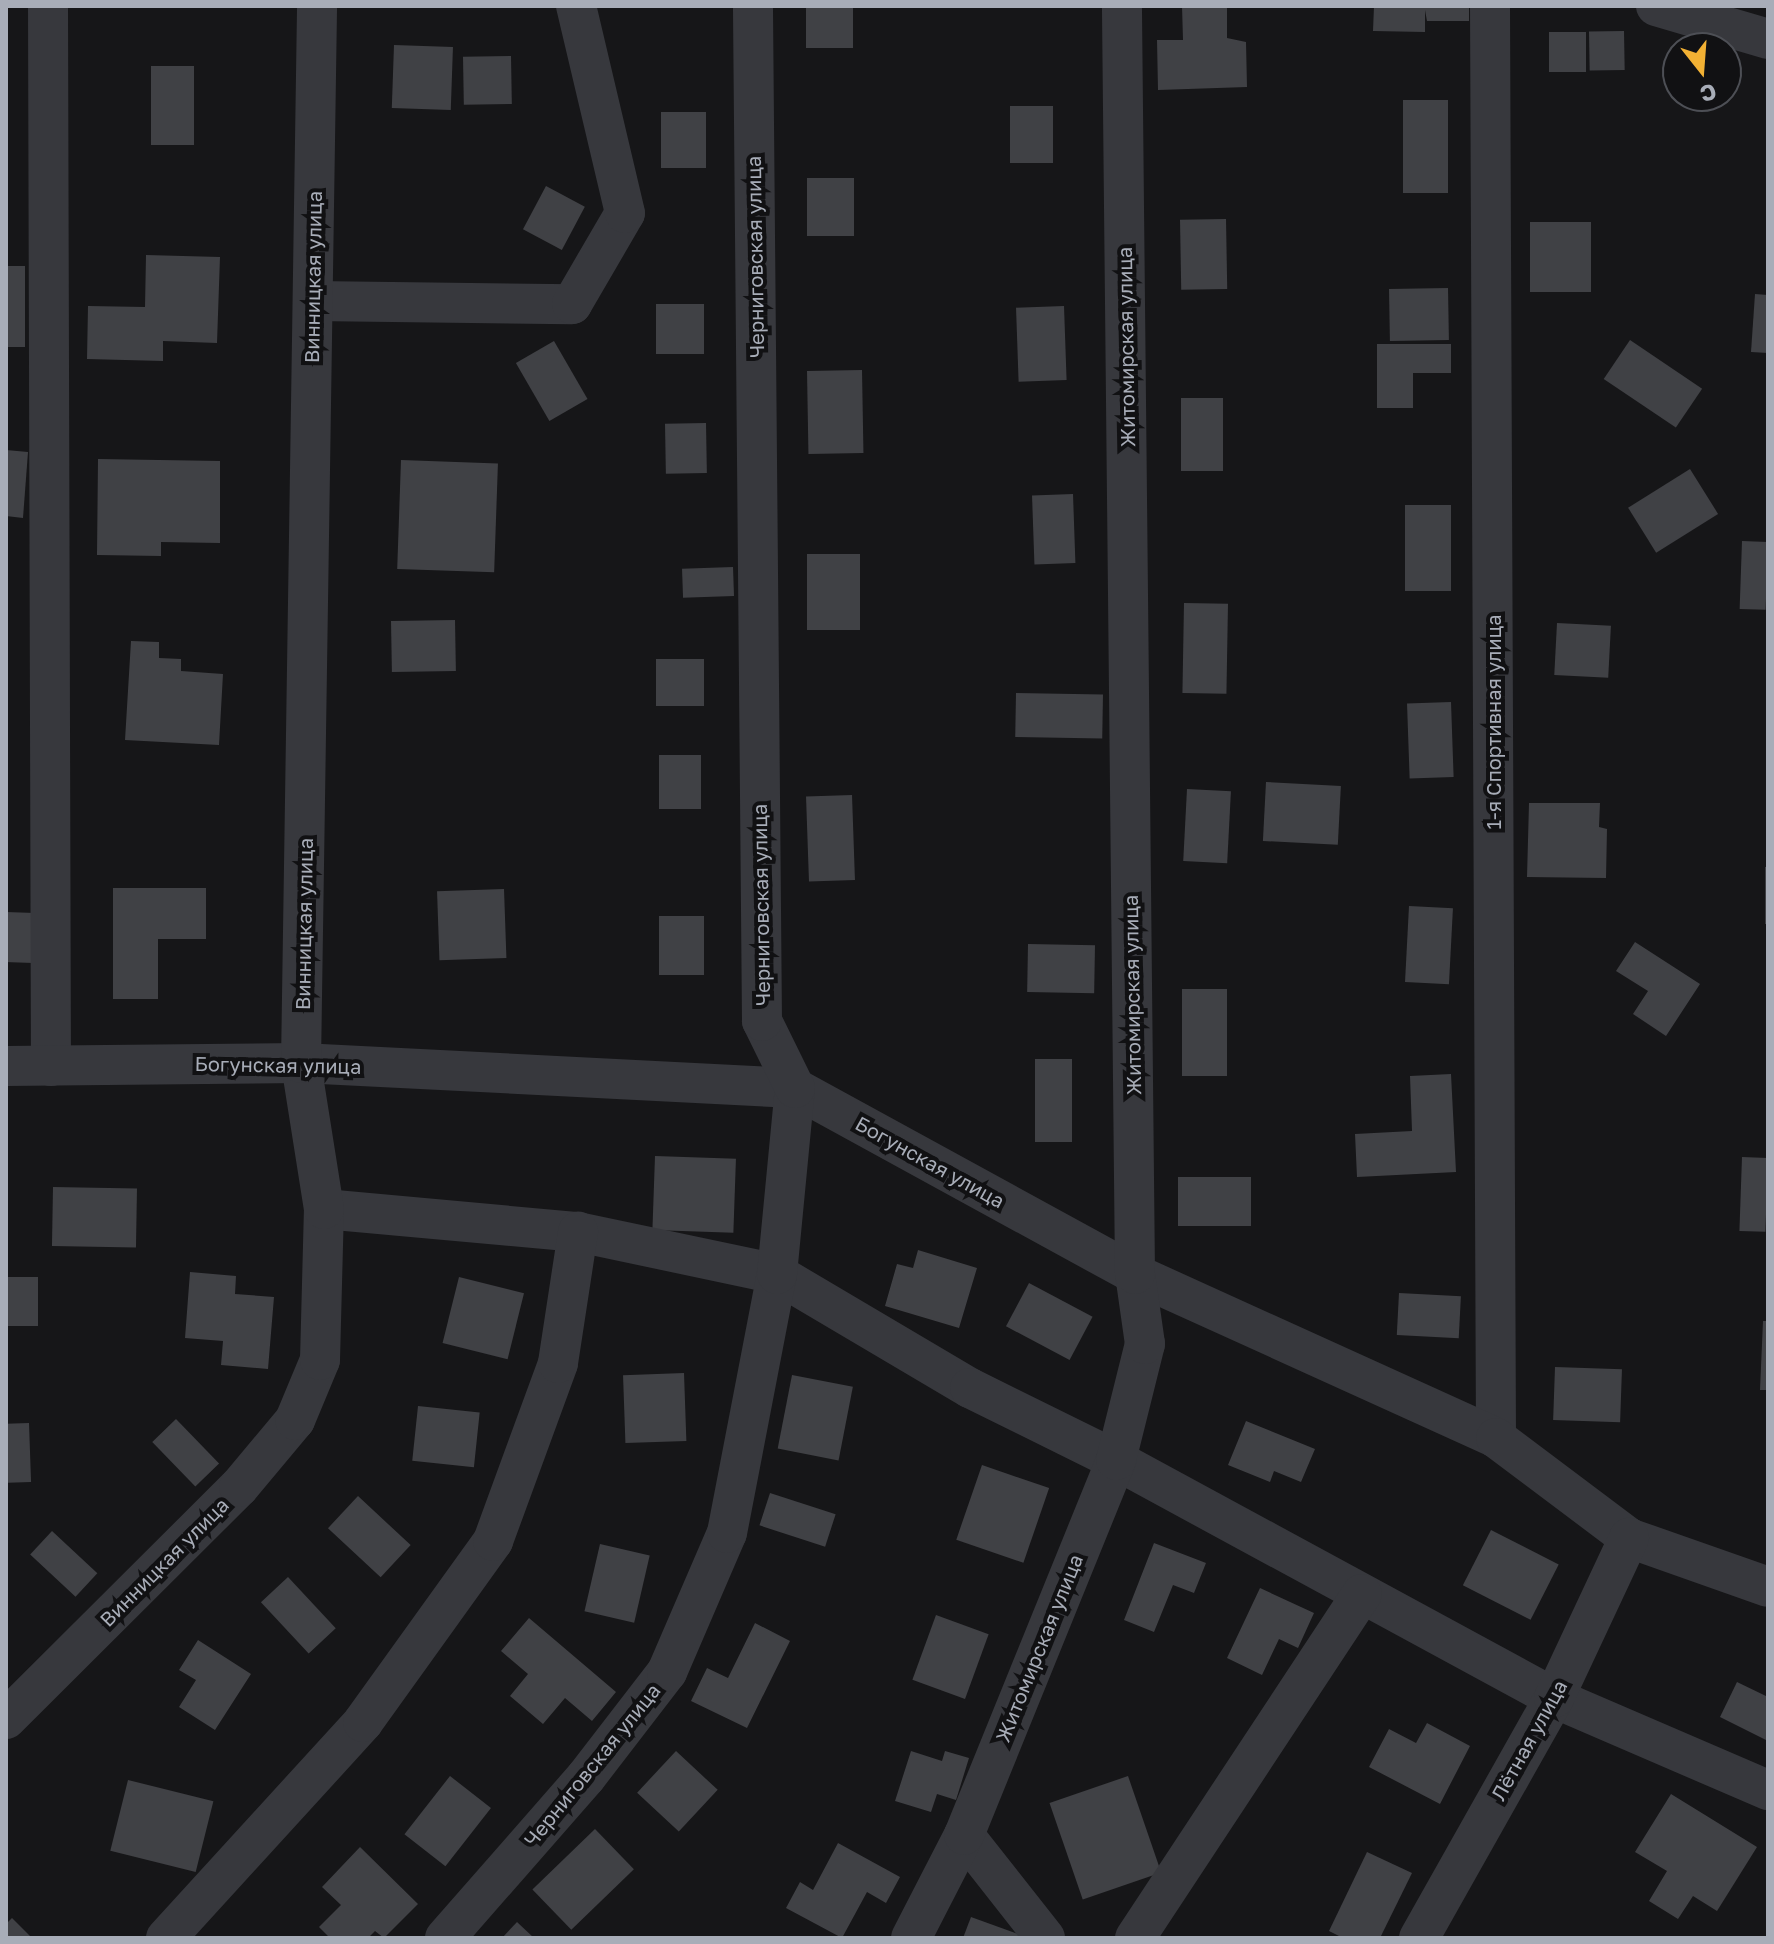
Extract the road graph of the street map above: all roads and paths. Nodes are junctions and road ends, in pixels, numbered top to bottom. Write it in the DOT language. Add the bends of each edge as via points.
graph roads {
  1 [pos="48,6"];
  2 [pos="317,6"];
  3 [pos="576,6"];
  4 [pos="753,6"];
  5 [pos="1122,6"];
  6 [pos="1490,6"];
  7 [pos="1656,6"];
  8 [pos="1768,39"];
  9 [pos="313,301"];
  10 [pos="301,1063"];
  11 [pos="6,1066"];
  12 [pos="51,1066"];
  13 [pos="795,1088"];
  14 [pos="324,1209"];
  15 [pos="578,1232"];
  16 [pos="777,1274"];
  17 [pos="1135,1274"];
  18 [pos="1496,1438"];
  19 [pos="1116,1460"];
  20 [pos="1629,1538"];
  21 [pos="1768,1587"];
  22 [pos="1362,1594"];
  23 [pos="1554,1698"];
  24 [pos="6,1719"];
  25 [pos="1768,1790"];
  26 [pos="964,1835"];
  27 [pos="166,1938"];
  28 [pos="445,1938"];
  29 [pos="911,1938"];
  30 [pos="1045,1938"];
  31 [pos="1135,1938"];
  32 [pos="1419,1938"];
  1 -- 12 [label="street"];
  2 -- 9 [label="street, Винницкая улица"];
  3 -- 9 [label="street" via="625,213 572,304"];
  4 -- 13 [label="street, Черниговская улица" via="762,1021"];
  5 -- 17 [label="street, Житомирская улица"];
  6 -- 18 [label="street, 1-я Спортивная улица"];
  7 -- 8 [label="street"];
  9 -- 10 [label="street, Винницкая улица"];
  10 -- 12 [label="street, Богунская улица"];
  10 -- 13 [label="street, Богунская улица"];
  10 -- 14 [label="street, Винницкая улица"];
  11 -- 12 [label="street, Богунская улица"];
  13 -- 16 [label="street, Черниговская улица"];
  13 -- 17 [label="street, Богунская улица"];
  14 -- 15 [label="street"];
  14 -- 24 [label="street, Винницкая улица" via="320,1360 295,1420 239,1487"];
  15 -- 16 [label="street"];
  15 -- 27 [label="street" via="558,1363 493,1541 363,1722"];
  16 -- 19 [label="street" via="970,1388"];
  16 -- 28 [label="street, Черниговская улица" via="727,1533 667,1672 586,1777"];
  17 -- 18 [label="street, Богунская улица"];
  17 -- 19 [label="street, Житомирская улица" via="1145,1344"];
  18 -- 20 [label="street, Богунская улица"];
  19 -- 22 [label="street"];
  19 -- 26 [label="street, Житомирская улица"];
  20 -- 21 [label="street, Богунская улица"];
  20 -- 23 [label="street, Лётная улица"];
  22 -- 23 [label="street"];
  22 -- 31 [label="street"];
  23 -- 25 [label="street"];
  23 -- 32 [label="street, Лётная улица"];
  26 -- 29 [label="street, Житомирская улица"];
  26 -- 30 [label="street"];
}
